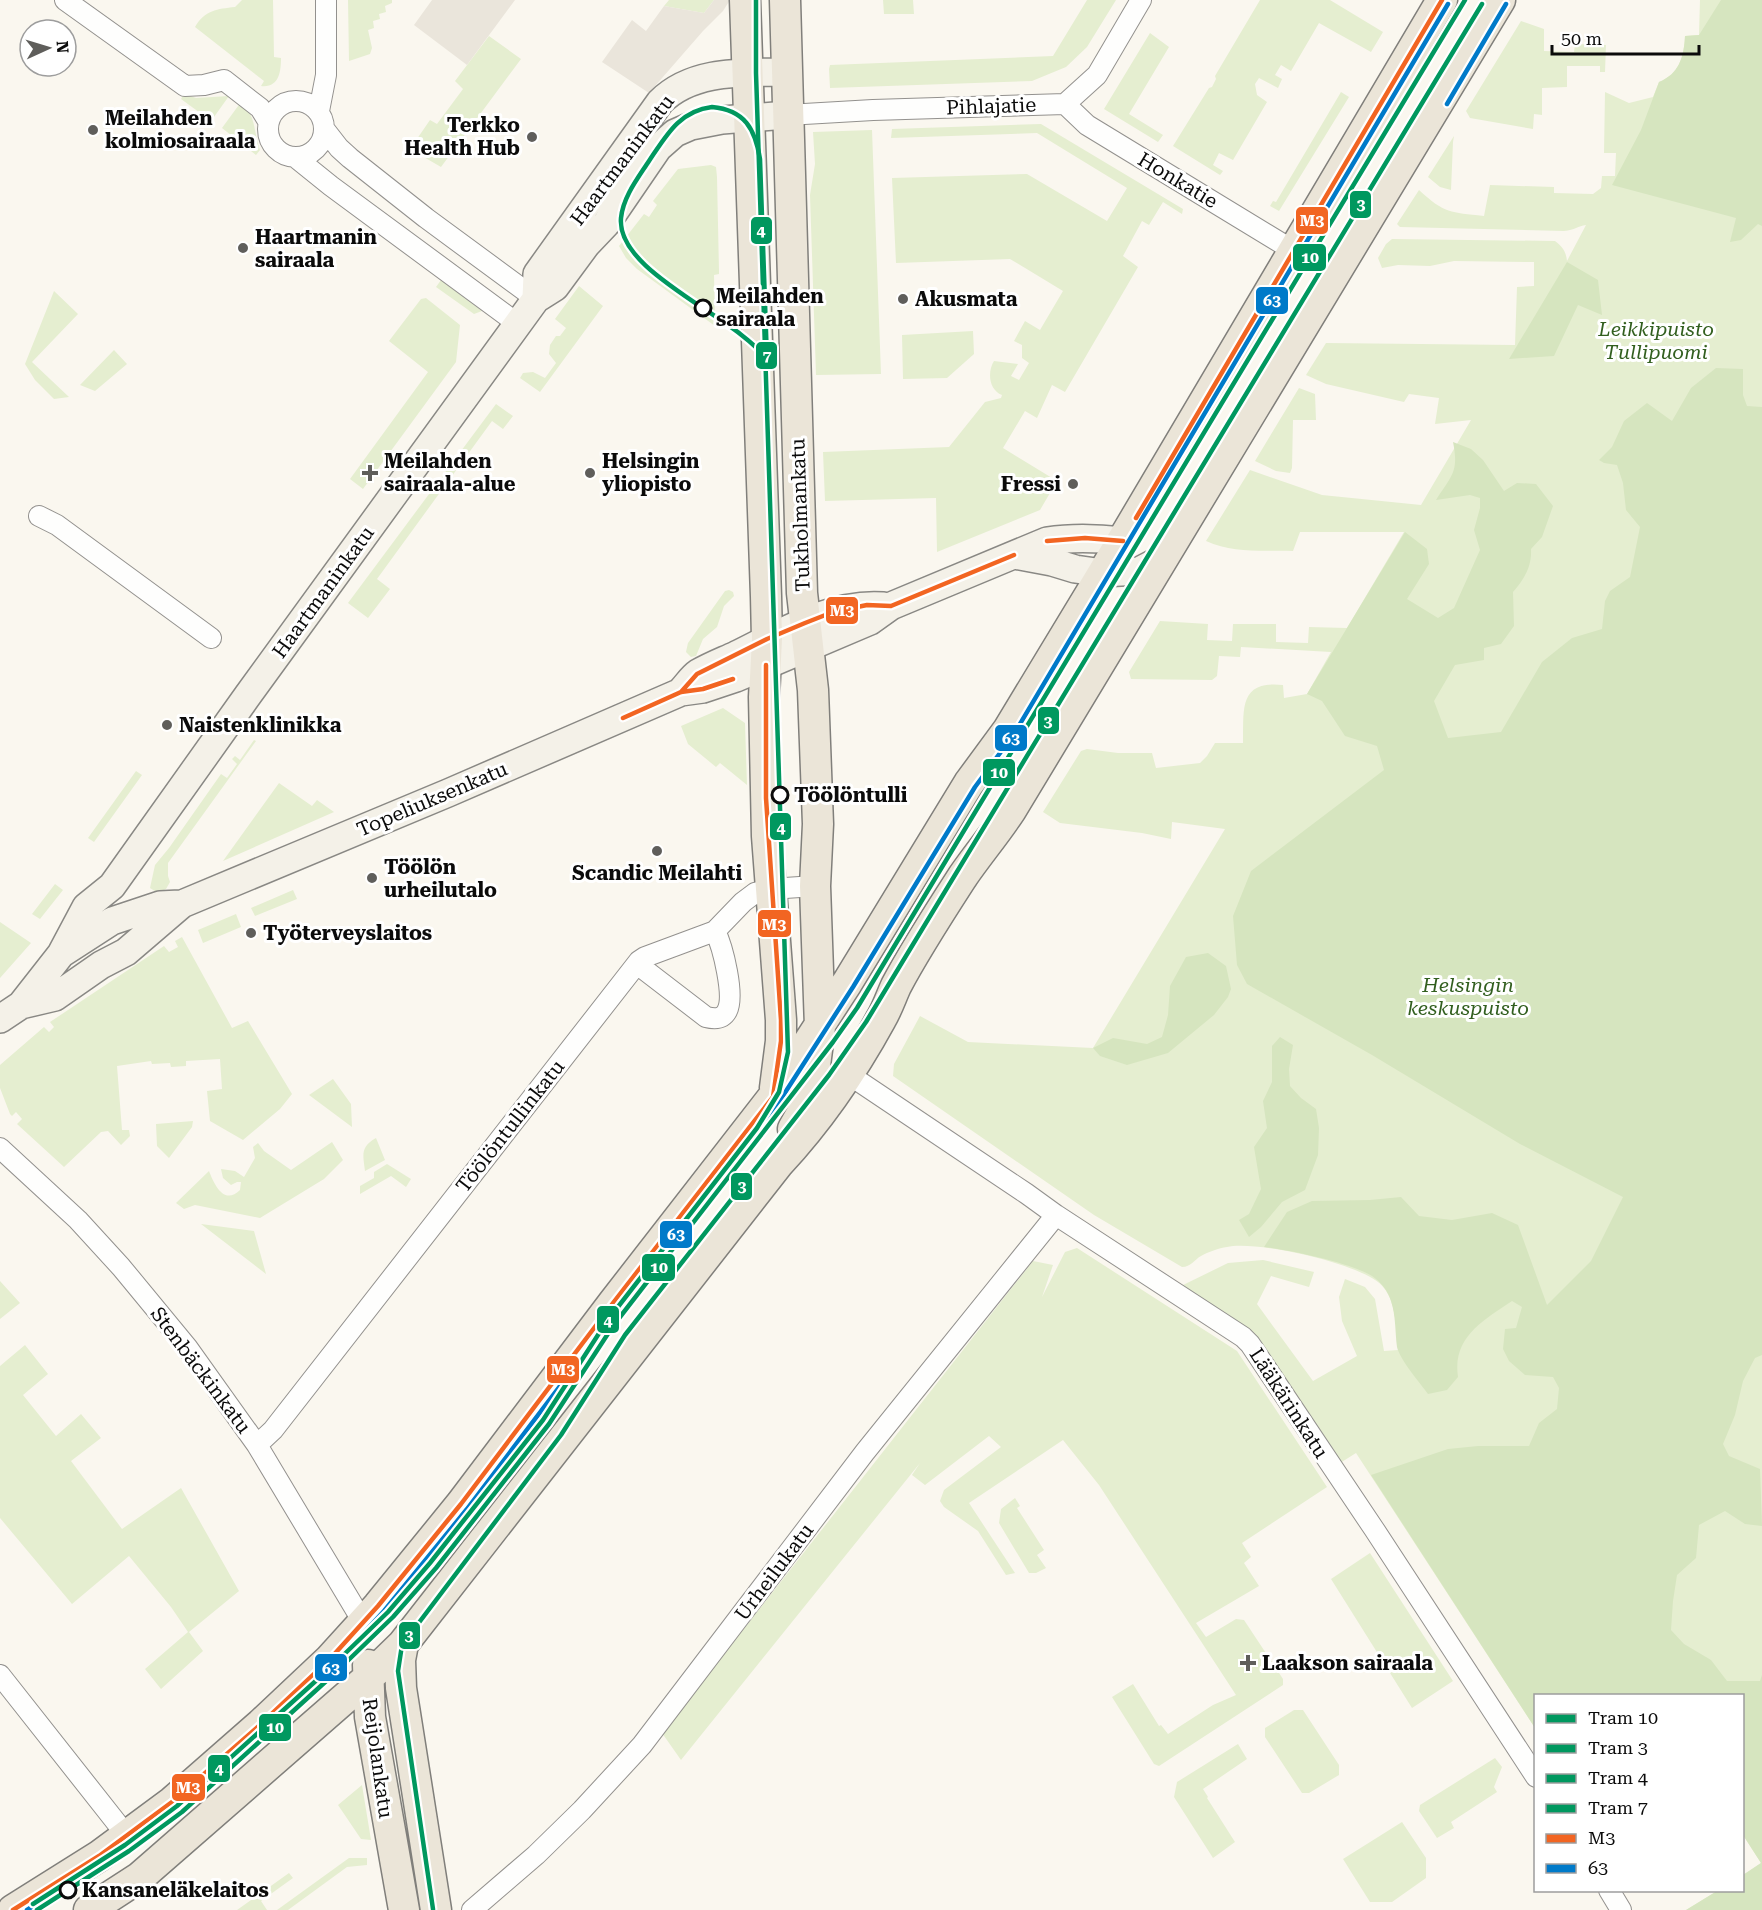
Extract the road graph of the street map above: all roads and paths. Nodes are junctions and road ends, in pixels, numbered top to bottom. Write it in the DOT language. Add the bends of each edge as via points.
graph roads {
  1 [pos="65,0"];
  2 [pos="326,0"];
  3 [pos="744,0"];
  4 [pos="785,0"];
  5 [pos="1142,0"];
  6 [pos="1442,0"];
  7 [pos="1500,0"];
  8 [pos="787,72"];
  9 [pos="747,74"];
  10 [pos="1065,104"];
  11 [pos="319,111"];
  12 [pos="787,115"];
  13 [pos="749,118"];
  14 [pos="268,121"];
  15 [pos="325,130"];
  16 [pos="295,157"];
  17 [pos="1294,251"];
  18 [pos="536,299"];
  19 [pos="518,324"];
  20 [pos="39,516"];
  21 [pos="1123,541"];
  22 [pos="1014,555"];
  23 [pos="1160,560"];
  24 [pos="1103,573"];
  25 [pos="807,635"];
  26 [pos="211,638"];
  27 [pos="766,652"];
  28 [pos="112,886"];
  29 [pos="815,886"];
  30 [pos="770,889"];
  31 [pos="182,904"];
  32 [pos="112,921"];
  33 [pos="715,931"];
  34 [pos="61,954"];
  35 [pos="637,964"];
  36 [pos="102,965"];
  37 [pos="10,1012"];
  38 [pos="820,1027"];
  39 [pos="848,1074"];
  40 [pos="773,1097"];
  41 [pos="0,1148"];
  42 [pos="778,1164"];
  43 [pos="1048,1209"];
  44 [pos="257,1444"];
  45 [pos="370,1614"];
  46 [pos="403,1644"];
  47 [pos="0,1675"];
  48 [pos="368,1678"];
  49 [pos="1534,1774"];
  50 [pos="127,1836"];
  51 [pos="1610,1892"];
  52 [pos="13,1910"];
  53 [pos="89,1910"];
  54 [pos="404,1910"];
  55 [pos="436,1910"];
  56 [pos="472,1910"];
  57 [pos="1621,1910"];
  1 -- 14 [label="street" via="185,86 224,80 260,108"];
  2 -- 11 [label="street" via="326,75"];
  3 -- 9 [label="main road, Tukholmankatu"];
  4 -- 8 [label="main road, Tukholmankatu"];
  5 -- 10 [label="street, Pihlajatie" via="1097,75"];
  6 -- 17 [label="main road"];
  7 -- 23 [label="main road" via="1177,538"];
  8 -- 9 [label="main road, Haartmaninkatu"];
  8 -- 12 [label="main road, Tukholmankatu"];
  9 -- 13 [label="main road, Tukholmankatu"];
  9 -- 18 [label="main road, Haartmaninkatu" via="701,78 677,88 660,102 537,274"];
  10 -- 12 [label="street, Pihlajatie"];
  10 -- 17 [label="street, Honkatie" via="1087,124"];
  11 -- 14 [label="street" via="306,102 292,100 277,108"];
  11 -- 15 [label="street"];
  12 -- 13 [label="main road, Haartmaninkatu"];
  12 -- 25 [label="main road, Tukholmankatu"];
  13 -- 18 [label="main road, Haartmaninkatu" via="695,125 675,133 658,148 606,224 555,287"];
  13 -- 27 [label="main road, Tukholmankatu"];
  14 -- 16 [label="street" via="274,146"];
  15 -- 16 [label="street" via="316,150"];
  15 -- 18 [label="street" via="350,158"];
  16 -- 19 [label="street"];
  17 -- 21 [label="main road"];
  18 -- 19 [label="main road, Haartmaninkatu"];
  19 -- 28 [label="main road, Haartmaninkatu"];
  20 -- 26 [label="street" via="57,525"];
  21 -- 22 [label="main road, Topeliuksenkatu" via="1095,537 1047,541"];
  21 -- 24 [label="main road"];
  22 -- 24 [label="main road"];
  22 -- 25 [label="main road, Topeliuksenkatu" via="891,606 870,621"];
  23 -- 24 [label="main road" via="1139,571"];
  23 -- 39 [label="main road" via="1011,810 963,876 896,986"];
  24 -- 38 [label="main road"];
  25 -- 27 [label="main road, Topeliuksenkatu"];
  25 -- 29 [label="main road, Tukholmankatu" via="813,672 817,783"];
  27 -- 30 [label="main road, Tukholmankatu"];
  27 -- 31 [label="main road, Topeliuksenkatu" via="724,683 681,692"];
  28 -- 32 [label="main road"];
  28 -- 34 [label="main road, Haartmaninkatu" via="86,907"];
  29 -- 30 [label="street, Töölöntullinkatu"];
  29 -- 38 [label="main road, Tukholmankatu"];
  30 -- 33 [label="street, Töölöntullinkatu" via="743,902"];
  30 -- 40 [label="main road, Tukholmankatu" via="781,1020"];
  31 -- 32 [label="main road, Topeliuksenkatu" via="160,905"];
  31 -- 36 [label="main road, Topeliuksenkatu" via="126,952"];
  32 -- 34 [label="main road, Topeliuksenkatu"];
  32 -- 36 [label="main road"];
  33 -- 35 [label="street, Töölöntullinkatu" via="645,957"];
  33 -- 35 [label="street" via="726,963 729,1003 723,1016 706,1017"];
  34 -- 37 [label="main road, Topeliuksenkatu"];
  35 -- 44 [label="street, Töölöntullinkatu" via="273,1430"];
  36 -- 37 [label="main road, Topeliuksenkatu" via="55,997"];
  38 -- 40 [label="main road"];
  38 -- 42 [label="main road, Tukholmankatu" via="812,1088"];
  39 -- 42 [label="main road" via="808,1131"];
  39 -- 43 [label="street, Lääkärinkatu"];
  40 -- 45 [label="main road" via="461,1504"];
  41 -- 44 [label="street, Stenbäckinkatu" via="78,1220 121,1267 187,1347"];
  42 -- 46 [label="main road"];
  43 -- 49 [label="street, Lääkärinkatu" via="1250,1344"];
  43 -- 56 [label="street, Urheilukatu" via="642,1745 544,1847"];
  44 -- 45 [label="street, Stenbäckinkatu"];
  45 -- 48 [label="main road, Reijolankatu"];
  45 -- 50 [label="main road" via="329,1660 261,1724"];
  46 -- 48 [label="main road"];
  46 -- 55 [label="main road, Reijolankatu" via="401,1688"];
  47 -- 50 [label="street"];
  48 -- 53 [label="main road" via="140,1877"];
  48 -- 54 [label="main road, Reijolankatu" via="370,1717"];
  50 -- 52 [label="main road"];
  51 -- 57 [label="street"];
}
